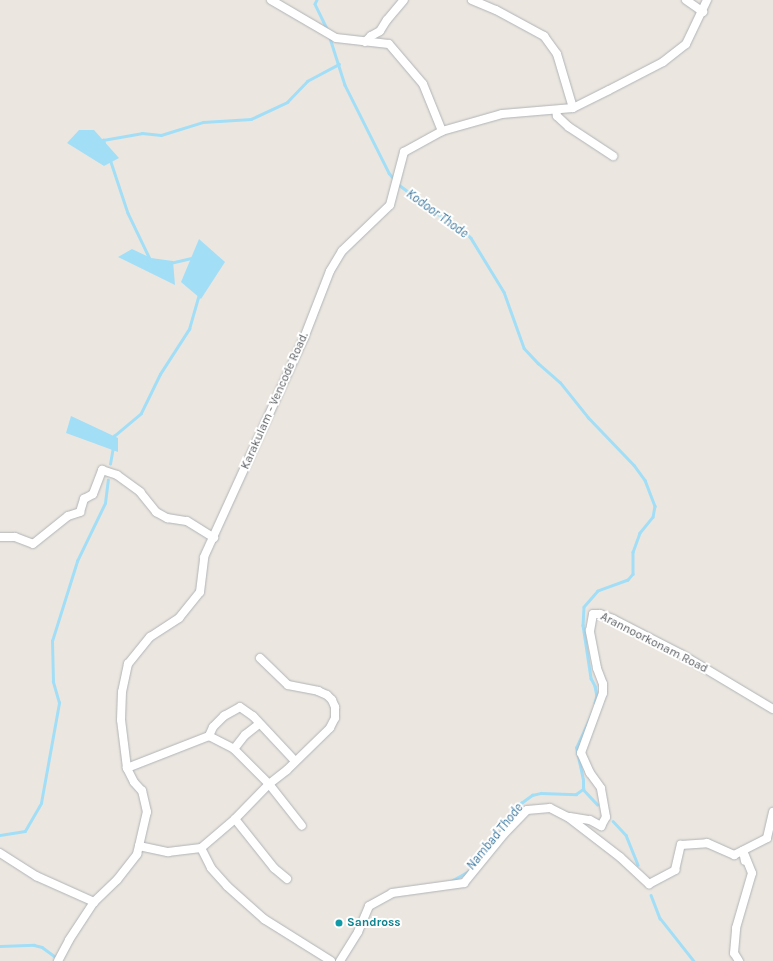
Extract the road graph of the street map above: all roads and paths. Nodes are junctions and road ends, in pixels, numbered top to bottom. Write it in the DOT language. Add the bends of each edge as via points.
graph roads {
  1 [pos="271,0"];
  2 [pos="404,0"];
  3 [pos="472,0"];
  4 [pos="686,0"];
  5 [pos="707,0"];
  6 [pos="702,12"];
  7 [pos="365,42"];
  8 [pos="573,108"];
  9 [pos="556,110"];
  10 [pos="442,131"];
  11 [pos="613,156"];
  12 [pos="0,537"];
  13 [pos="214,538"];
  14 [pos="260,658"];
  15 [pos="773,709"];
  16 [pos="259,724"];
  17 [pos="209,736"];
  18 [pos="234,749"];
  19 [pos="294,761"];
  20 [pos="127,768"];
  21 [pos="269,784"];
  22 [pos="773,812"];
  23 [pos="568,817"];
  24 [pos="235,819"];
  25 [pos="302,826"];
  26 [pos="139,846"];
  27 [pos="201,848"];
  28 [pos="743,851"];
  29 [pos="0,853"];
  30 [pos="745,861"];
  31 [pos="288,880"];
  32 [pos="94,902"];
  33 [pos="59,960"];
  34 [pos="331,961"];
  35 [pos="340,961"];
  36 [pos="739,961"];
  1 -- 7 [label="street" via="336,38"];
  2 -- 7 [label="street" via="380,32"];
  3 -- 8 [label="street" via="544,36 558,54"];
  4 -- 6 [label="street"];
  5 -- 6 [label="street, Karakulam - Vencode Road."];
  6 -- 8 [label="street, Karakulam - Vencode Road." via="686,44 663,62"];
  7 -- 10 [label="street" via="389,44 423,84"];
  8 -- 9 [label="street, Karakulam - Vencode Road."];
  9 -- 10 [label="street, Karakulam - Vencode Road." via="502,114"];
  9 -- 11 [label="street" via="557,116 569,127"];
  10 -- 13 [label="street, Karakulam - Vencode Road." via="404,152 390,205 342,251 330,271 304,338"];
  12 -- 13 [label="street" via="15,537 33,544 68,516 80,512 84,499 93,494 102,470 117,475 140,492 156,512 167,518 187,521"];
  13 -- 20 [label="street, Karakulam - Vencode Road." via="204,557 200,592 179,618 150,637 128,664 122,692 121,720"];
  14 -- 19 [label="street" via="288,685 318,691 332,700 335,707 335,718 330,728"];
  15 -- 23 [label="street, Arannoorkonam Road" via="681,654 613,619 593,614 590,631 597,668 604,684 581,753 590,773 601,788 606,817 601,826 590,820"];
  16 -- 17 [label="street" via="254,716 240,707 224,716 213,727"];
  16 -- 18 [label="street" via="245,734"];
  16 -- 19 [label="street"];
  17 -- 18 [label="street"];
  17 -- 20 [label="street"];
  18 -- 21 [label="street"];
  19 -- 21 [label="street"];
  20 -- 26 [label="street, Karakulam - Vencode Road." via="142,791 147,812"];
  21 -- 24 [label="street"];
  21 -- 25 [label="street"];
  22 -- 28 [label="street, Arannoorkonam Road" via="767,838"];
  23 -- 28 [label="street, Arannoorkonam Road" via="620,857 649,884 675,870 681,845 707,843 734,855"];
  23 -- 35 [label="street, Arannoorkonam Road" via="550,808 527,810 464,883 392,893 369,906 358,932"];
  24 -- 27 [label="street"];
  24 -- 31 [label="street" via="274,868"];
  26 -- 27 [label="street" via="168,852"];
  26 -- 32 [label="street, Karakulam - Vencode Road." via="137,854 117,880"];
  27 -- 34 [label="street" via="211,868 264,919"];
  28 -- 30 [label="street"];
  28 -- 36 [label="street" via="752,873 736,928 734,953"];
  29 -- 32 [label="street" via="36,876"];
  32 -- 33 [label="street, Karakulam - Vencode Road."];
}
